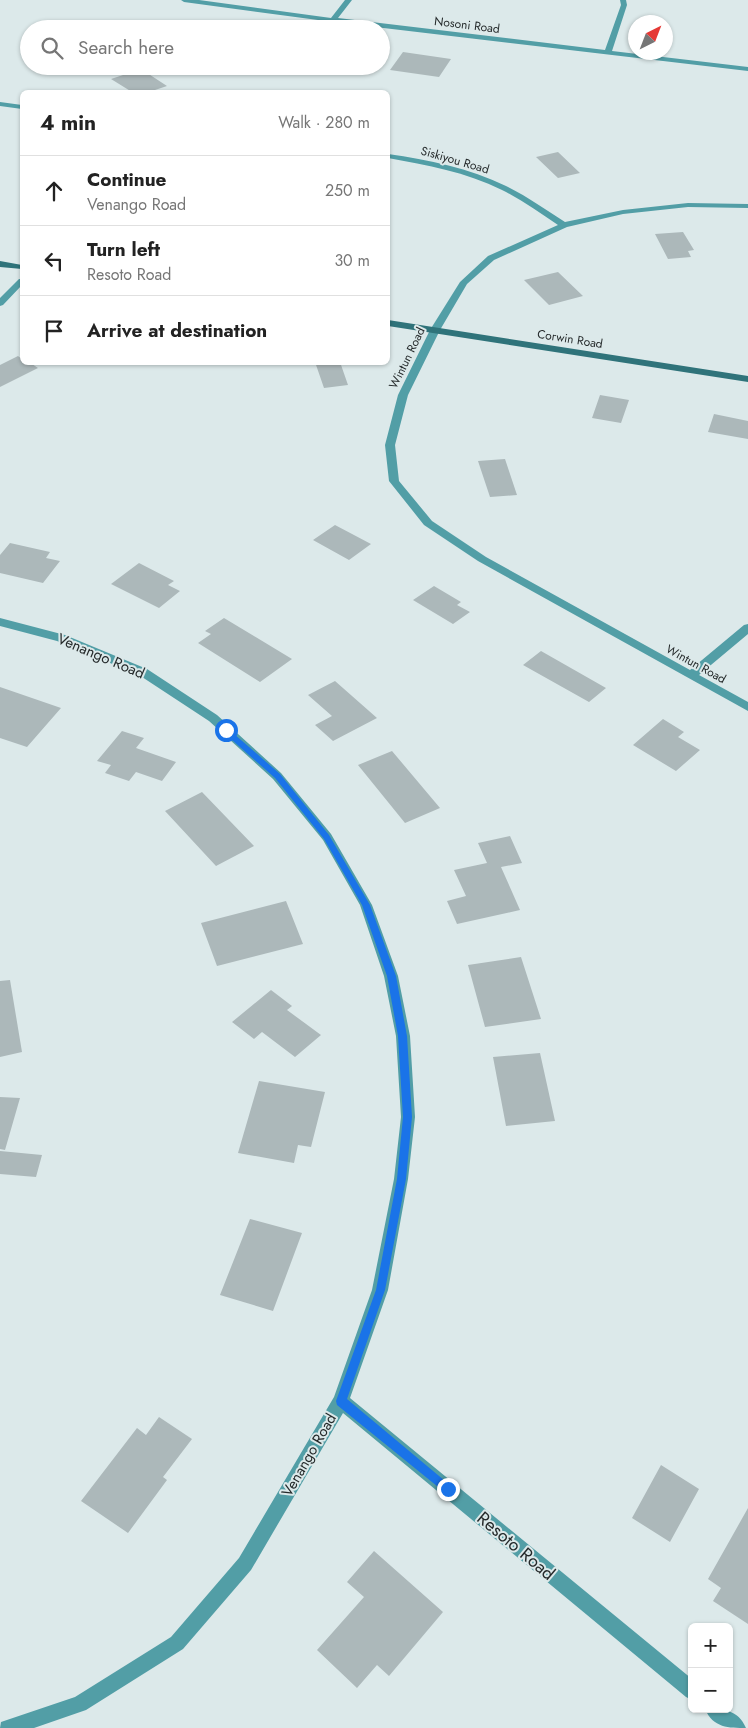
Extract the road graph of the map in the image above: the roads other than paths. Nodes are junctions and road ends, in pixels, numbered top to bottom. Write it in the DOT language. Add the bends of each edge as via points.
graph roads {
  1 [pos="184,0"];
  2 [pos="348,0"];
  3 [pos="623,0"];
  4 [pos="333,20"];
  5 [pos="390,27"];
  6 [pos="608,53"];
  7 [pos="748,70"];
  8 [pos="0,104"];
  9 [pos="20,107"];
  10 [pos="390,156"];
  11 [pos="748,206"];
  12 [pos="564,225"];
  13 [pos="0,264"];
  14 [pos="20,267"];
  15 [pos="20,284"];
  16 [pos="0,303"];
  17 [pos="390,323"];
  18 [pos="434,330"];
  19 [pos="748,379"];
  20 [pos="0,622"];
  21 [pos="748,628"];
  22 [pos="691,675"];
  23 [pos="748,707"];
  24 [pos="341,1401"];
  25 [pos="688,1688"];
  26 [pos="719,1713"];
  27 [pos="7,1728"];
  28 [pos="737,1728"];
  1 -- 4 [label="street, Nosoni Road"];
  2 -- 4 [label="street"];
  3 -- 6 [label="street"];
  5 -- 6 [label="street, Nosoni Road"];
  6 -- 7 [label="street, Nosoni Road"];
  8 -- 9 [label="street"];
  10 -- 12 [label="street, Siskiyou Road" via="466,172 495,184"];
  11 -- 12 [label="street, Wintun Road" via="679,206 623,212"];
  12 -- 18 [label="street, Wintun Road" via="491,258 464,282"];
  13 -- 14 [label="main road"];
  15 -- 16 [label="street"];
  17 -- 18 [label="main road, Corwin Road"];
  18 -- 19 [label="main road, Corwin Road"];
  18 -- 22 [label="street, Wintun Road" via="403,394 390,445 394,481 428,523 482,559"];
  20 -- 24 [label="street, Venango Road" via="61,638 142,672 213,718 284,784 327,837 366,905 391,976 403,1036 408,1117 401,1179 380,1290"];
  21 -- 22 [label="street"];
  22 -- 23 [label="street, Wintun Road"];
  24 -- 25 [label="street, Resoto Road"];
  24 -- 27 [label="street, Venango Road" via="245,1564 177,1643 80,1704"];
  26 -- 28 [label="street"];
}
